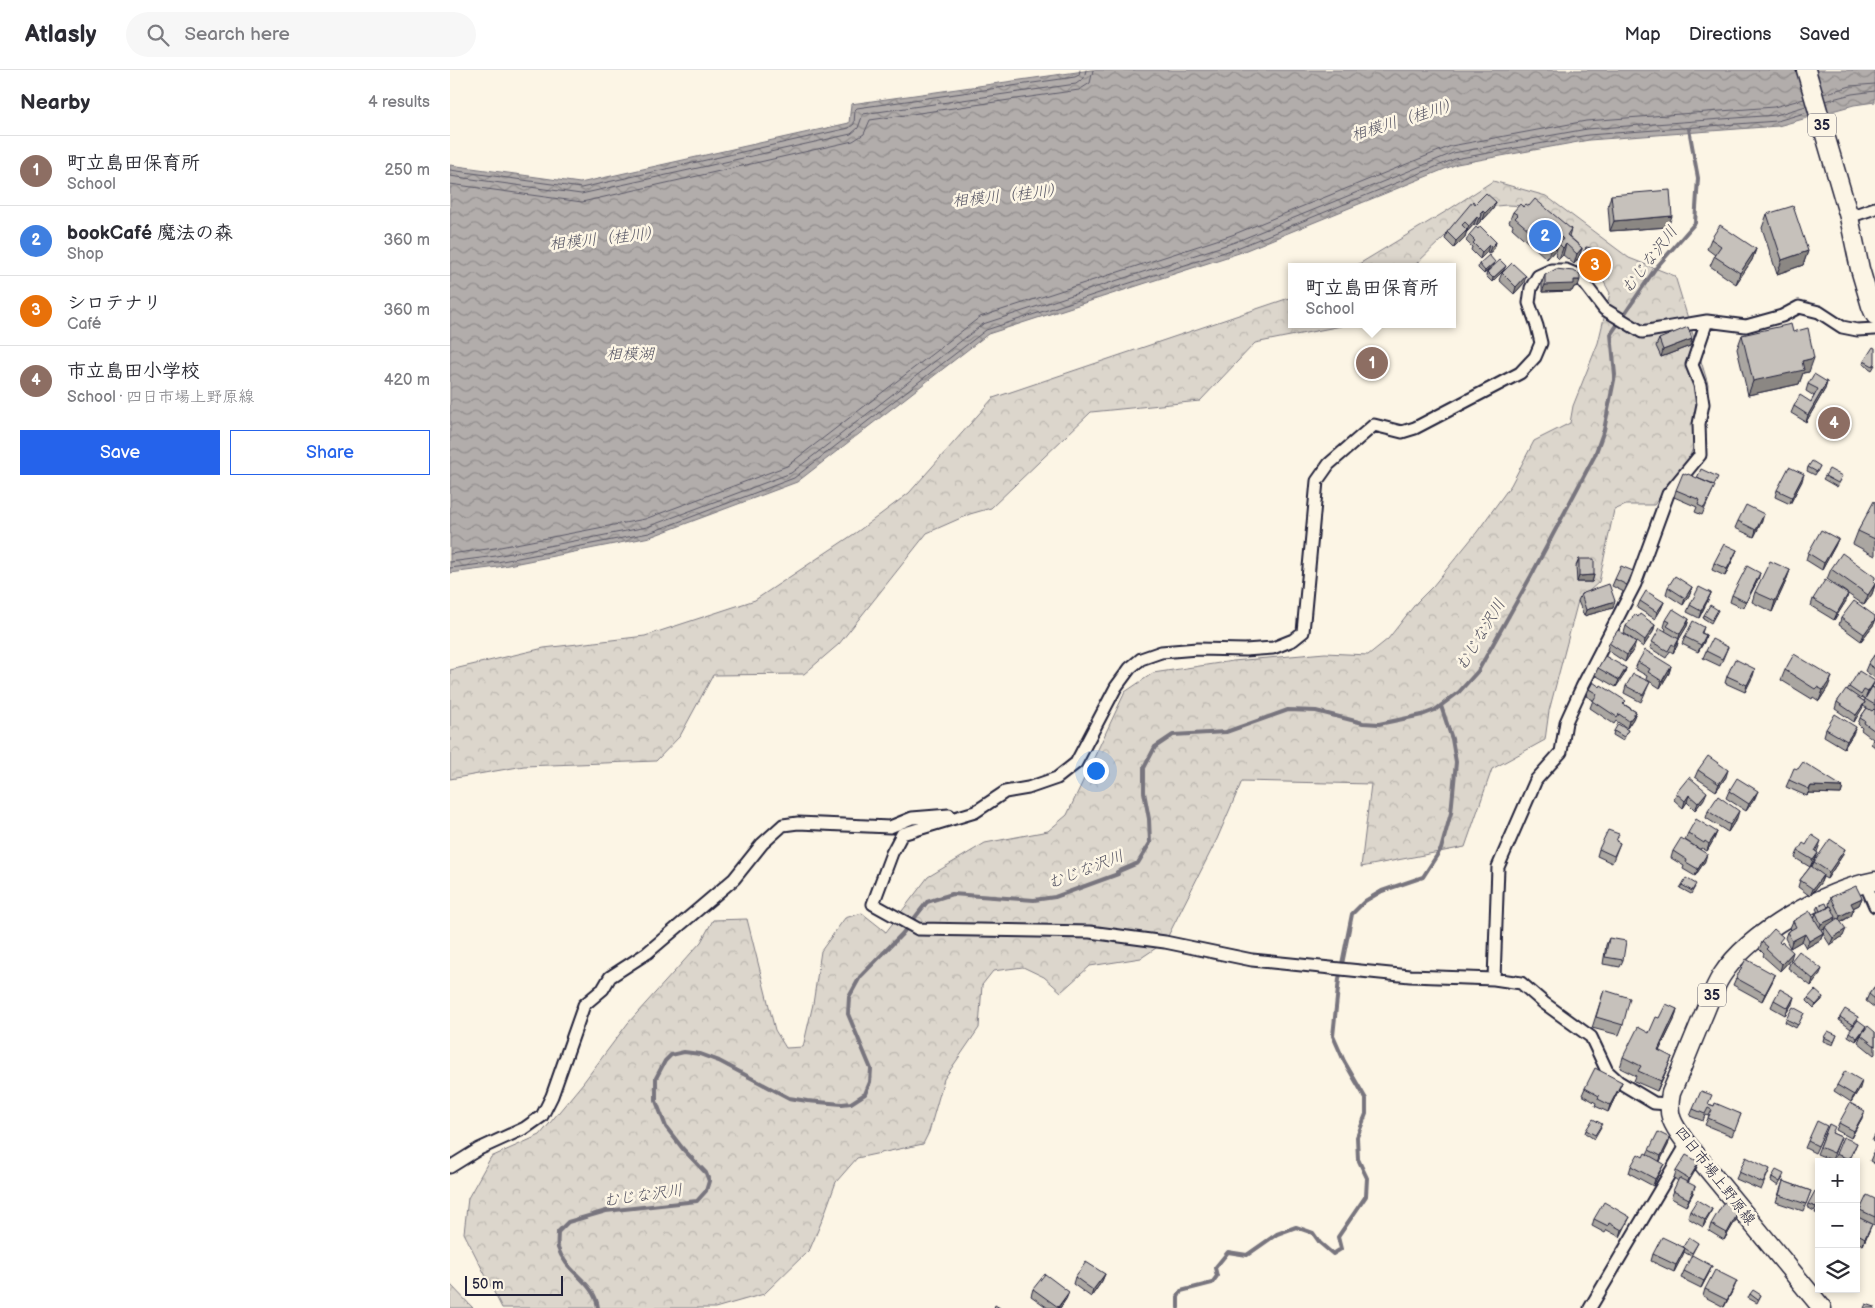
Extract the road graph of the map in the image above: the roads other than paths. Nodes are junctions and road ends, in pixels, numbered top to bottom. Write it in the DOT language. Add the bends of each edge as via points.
graph roads {
  1 [pos="1806,70"];
  2 [pos="1875,208"];
  3 [pos="1849,217"];
  4 [pos="1875,314"];
  5 [pos="1707,321"];
  6 [pos="1875,329"];
  7 [pos="958,816"];
  8 [pos="1870,882"];
  9 [pos="1875,906"];
  10 [pos="1494,979"];
  11 [pos="1669,1104"];
  12 [pos="1687,1144"];
  13 [pos="450,1167"];
  14 [pos="1590,1308"];
  15 [pos="1822,1308"];
  1 -- 3 [label="main road, 35"];
  2 -- 3 [label="street"];
  3 -- 4 [label="main road, 35" via="1860,269"];
  5 -- 6 [label="street" via="1746,326 1799,308 1819,312 1842,327"];
  5 -- 7 [label="street" via="1642,332 1604,309 1578,275 1566,270 1550,270 1538,276 1530,288 1529,303 1541,343 1535,357 1520,373 1415,428 1402,432 1374,424 1329,464 1317,481 1303,632 1273,648 1161,652 1142,659 1130,668 1116,688 1076,763 1057,778 1004,792 975,812"];
  5 -- 10 [label="street" via="1692,365 1700,384 1703,404 1700,455 1668,494 1635,584 1566,722 1561,752 1536,780 1498,867"];
  7 -- 10 [label="street" via="902,834 873,904 918,929 1090,932 1165,942 1252,960 1410,976"];
  7 -- 13 [label="street" via="945,814 912,818 890,827 784,825 762,844 734,879 647,953 610,977 603,989 584,1005 542,1116"];
  8 -- 9 [label="street"];
  8 -- 11 [label="main road, 35" via="1804,908 1762,935 1738,956 1718,982"];
  10 -- 11 [label="street" via="1521,983 1591,1037 1607,1071 1619,1082 1654,1103"];
  11 -- 12 [label="main road, 四日市場上野原線" via="1673,1124"];
  12 -- 14 [label="street"];
  12 -- 15 [label="main road, 四日市場上野原線"];
}
